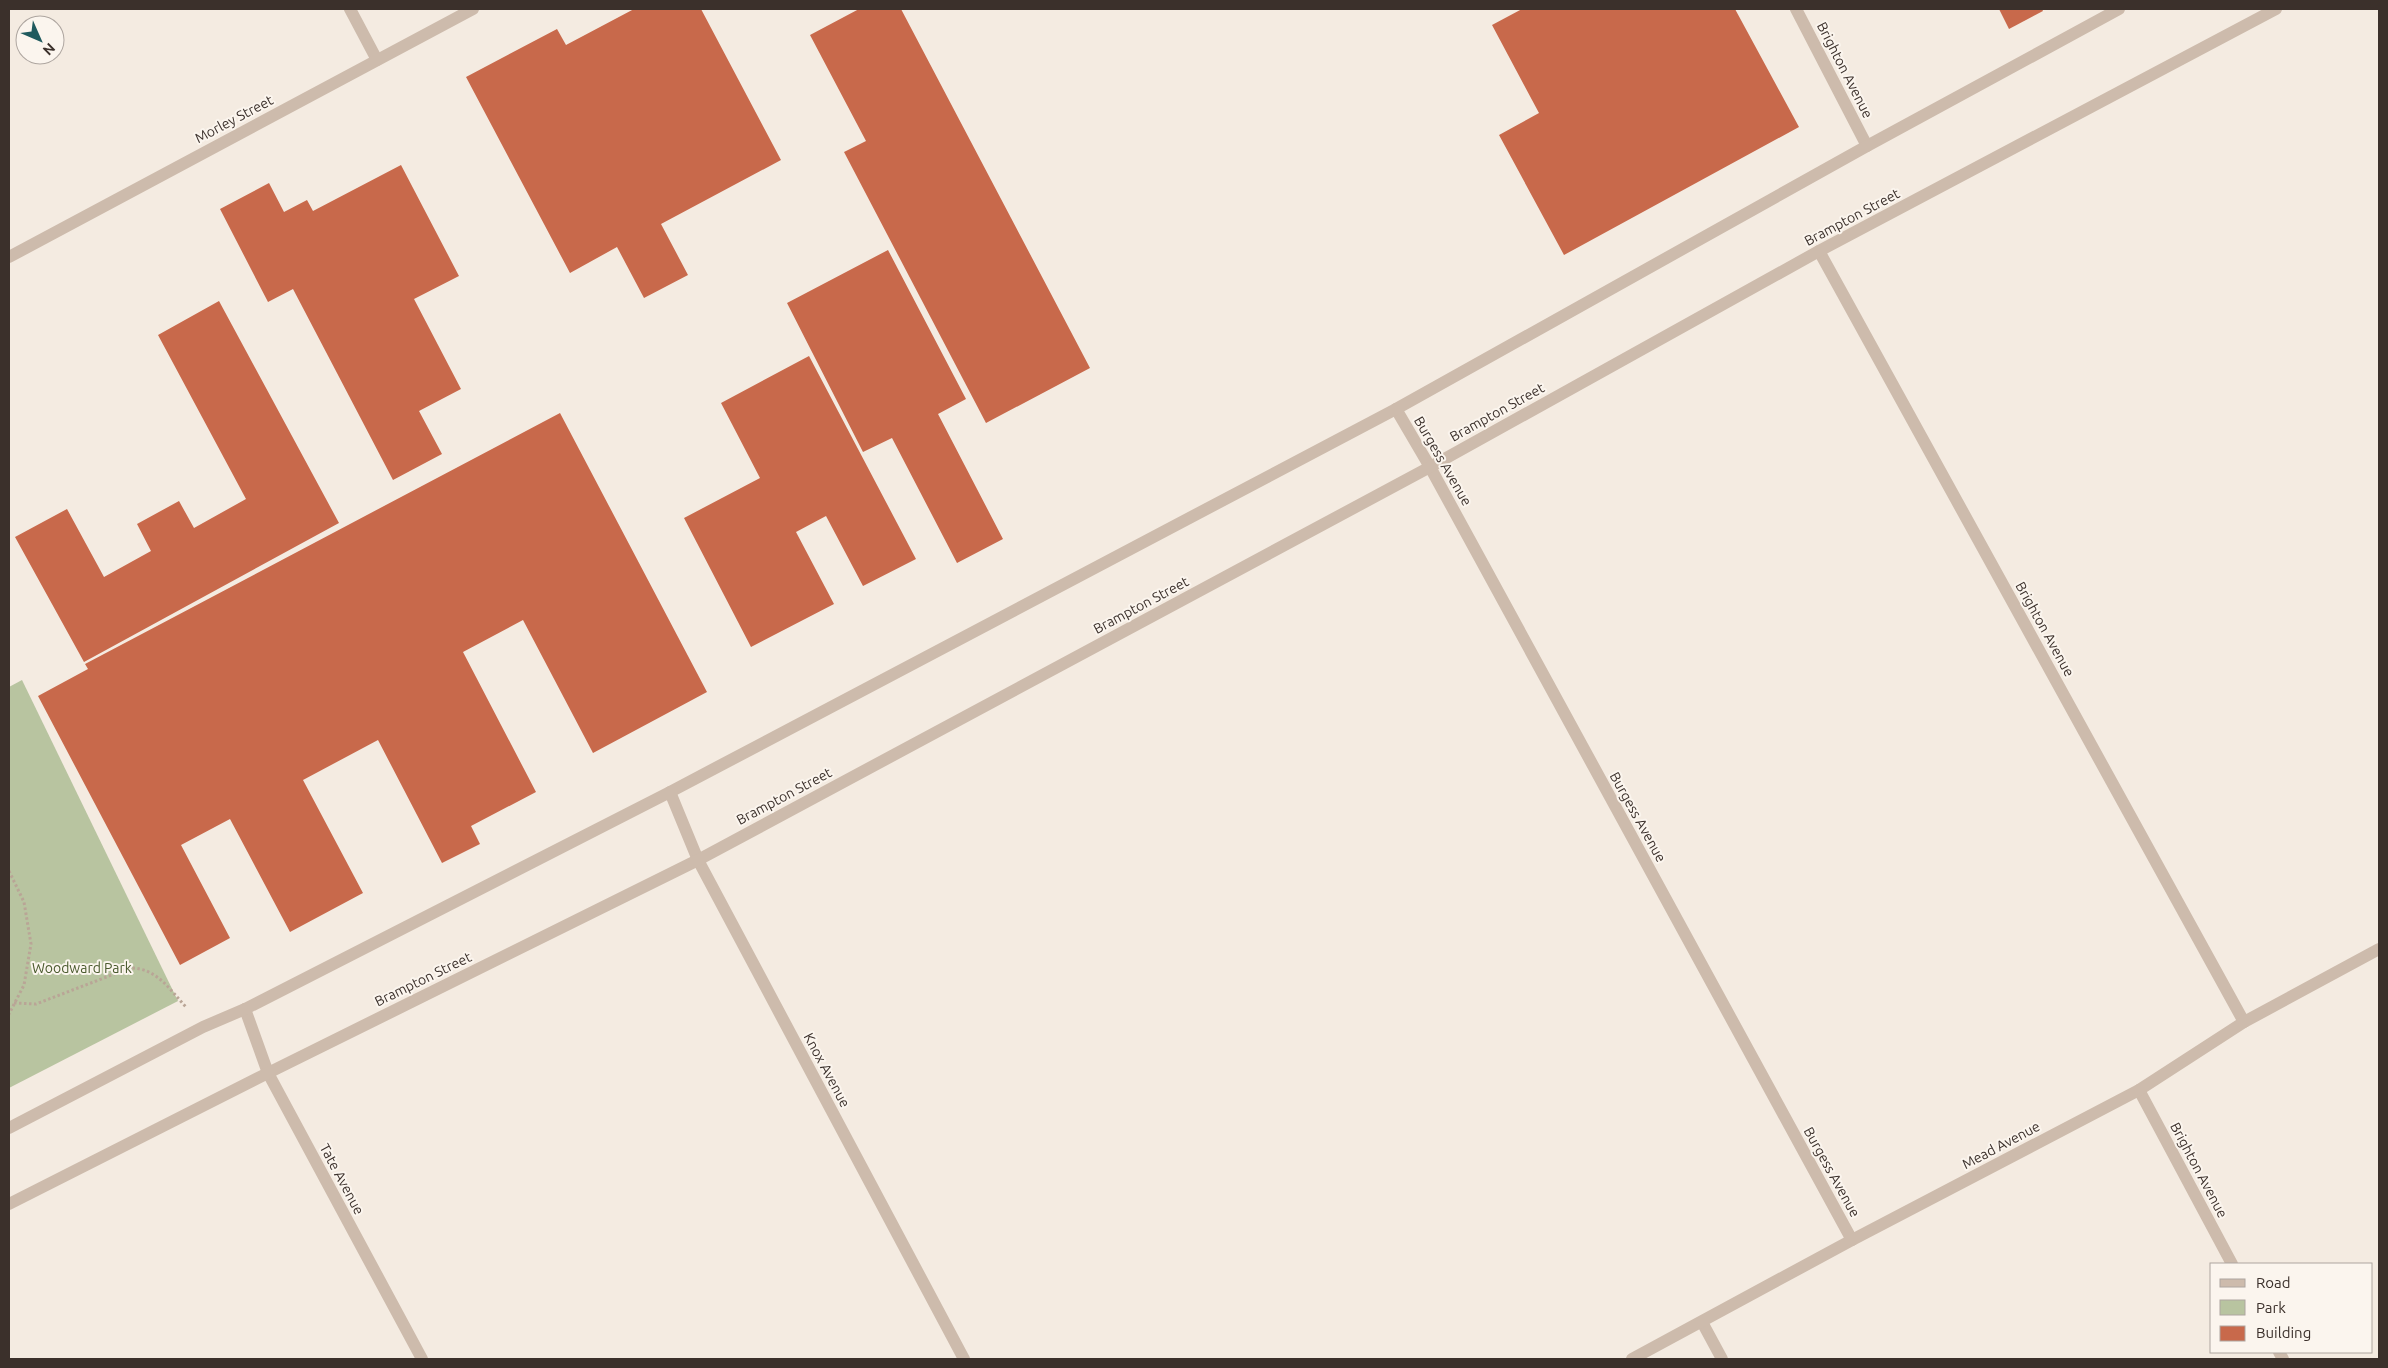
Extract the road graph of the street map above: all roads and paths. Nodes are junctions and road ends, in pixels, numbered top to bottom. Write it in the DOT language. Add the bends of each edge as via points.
graph roads {
  1 [pos="350,9"];
  2 [pos="473,9"];
  3 [pos="1796,9"];
  4 [pos="2119,9"];
  5 [pos="2276,9"];
  6 [pos="377,60"];
  7 [pos="1867,146"];
  8 [pos="1819,251"];
  9 [pos="9,257"];
  10 [pos="1396,409"];
  11 [pos="1430,467"];
  12 [pos="670,792"];
  13 [pos="698,860"];
  14 [pos="9,872"];
  15 [pos="2379,949"];
  16 [pos="14,1003"];
  17 [pos="244,1009"];
  18 [pos="9,1014"];
  19 [pos="2244,1022"];
  20 [pos="203,1027"];
  21 [pos="268,1072"];
  22 [pos="2139,1090"];
  23 [pos="9,1128"];
  24 [pos="9,1204"];
  25 [pos="1852,1240"];
  26 [pos="2231,1263"];
  27 [pos="1702,1322"];
  28 [pos="422,1359"];
  29 [pos="964,1359"];
  30 [pos="1632,1359"];
  31 [pos="1722,1359"];
  1 -- 6 [label="street"];
  2 -- 6 [label="street, Morley Street"];
  3 -- 7 [label="street, Brighton Avenue"];
  4 -- 7 [label="street"];
  5 -- 8 [label="street, Brampton Street"];
  6 -- 9 [label="street, Morley Street"];
  7 -- 10 [label="street"];
  8 -- 11 [label="street, Brampton Street"];
  8 -- 19 [label="street, Brighton Avenue"];
  10 -- 11 [label="street, Burgess Avenue"];
  10 -- 12 [label="street"];
  11 -- 13 [label="street, Brampton Street"];
  11 -- 25 [label="street, Burgess Avenue"];
  12 -- 13 [label="street, Knox Avenue"];
  12 -- 17 [label="street"];
  13 -- 21 [label="street, Brampton Street"];
  13 -- 29 [label="street, Knox Avenue"];
  14 -- 16 [label="path" via="24,902 30,944 24,985"];
  15 -- 19 [label="street, Mead Avenue"];
  16 -- 18 [label="path"];
  16 -- 20 [label="path" via="36,1004 130,968 141,968 160,978"];
  17 -- 20 [label="street"];
  17 -- 21 [label="street, Tate Avenue"];
  19 -- 22 [label="street, Mead Avenue"];
  20 -- 23 [label="street"];
  21 -- 24 [label="street, Brampton Street"];
  21 -- 28 [label="street, Tate Avenue"];
  22 -- 25 [label="street, Mead Avenue"];
  22 -- 26 [label="street, Brighton Avenue"];
  25 -- 27 [label="street, Mead Avenue"];
  27 -- 30 [label="street, Mead Avenue"];
  27 -- 31 [label="street"];
}
